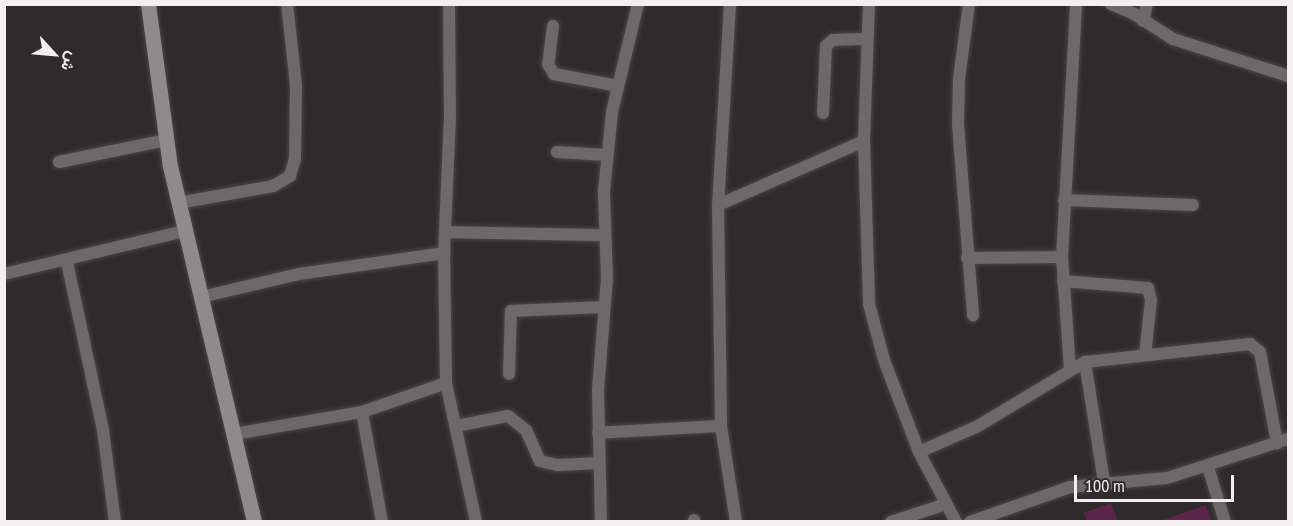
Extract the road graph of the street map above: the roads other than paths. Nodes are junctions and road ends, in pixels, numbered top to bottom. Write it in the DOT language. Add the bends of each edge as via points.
graph roads {
  1 [pos="148,4"];
  2 [pos="287,4"];
  3 [pos="449,4"];
  4 [pos="638,4"];
  5 [pos="730,4"];
  6 [pos="869,4"];
  7 [pos="969,4"];
  8 [pos="1076,4"];
  9 [pos="1111,4"];
  10 [pos="1147,4"];
  11 [pos="1143,21"];
  12 [pos="553,26"];
  13 [pos="867,39"];
  14 [pos="1288,76"];
  15 [pos="618,86"];
  16 [pos="823,113"];
  17 [pos="166,140"];
  18 [pos="864,141"];
  19 [pos="557,152"];
  20 [pos="607,155"];
  21 [pos="59,162"];
  22 [pos="1064,200"];
  23 [pos="178,203"];
  24 [pos="718,205"];
  25 [pos="1193,205"];
  26 [pos="184,231"];
  27 [pos="445,232"];
  28 [pos="603,235"];
  29 [pos="444,253"];
  30 [pos="1062,257"];
  31 [pos="968,258"];
  32 [pos="66,262"];
  33 [pos="4,274"];
  34 [pos="1063,280"];
  35 [pos="201,297"];
  36 [pos="603,307"];
  37 [pos="973,315"];
  38 [pos="1145,355"];
  39 [pos="1085,362"];
  40 [pos="1070,370"];
  41 [pos="509,374"];
  42 [pos="446,383"];
  43 [pos="362,412"];
  44 [pos="456,426"];
  45 [pos="721,426"];
  46 [pos="598,433"];
  47 [pos="234,434"];
  48 [pos="1283,441"];
  49 [pos="920,452"];
  50 [pos="599,463"];
  51 [pos="1208,467"];
  52 [pos="1104,482"];
  53 [pos="946,504"];
  54 [pos="115,522"];
  55 [pos="254,522"];
  56 [pos="382,522"];
  57 [pos="476,522"];
  58 [pos="601,522"];
  59 [pos="736,522"];
  60 [pos="891,522"];
  61 [pos="956,522"];
  62 [pos="970,522"];
  63 [pos="1225,522"];
  1 -- 17 [label="main road"];
  2 -- 23 [label="street" via="296,85 295,159 290,176 273,186"];
  3 -- 27 [label="street"];
  4 -- 15 [label="street"];
  5 -- 24 [label="street"];
  6 -- 13 [label="street"];
  7 -- 31 [label="street" via="959,79 958,124"];
  8 -- 22 [label="street"];
  9 -- 11 [label="street"];
  10 -- 11 [label="street"];
  11 -- 14 [label="street" via="1173,39"];
  12 -- 15 [label="street" via="548,64 554,74"];
  13 -- 16 [label="street" via="833,40 826,46"];
  13 -- 18 [label="street"];
  15 -- 20 [label="street"];
  17 -- 21 [label="street"];
  17 -- 23 [label="main road"];
  18 -- 24 [label="street"];
  18 -- 49 [label="street" via="868,304 884,360"];
  19 -- 20 [label="street"];
  20 -- 28 [label="street"];
  22 -- 25 [label="street"];
  22 -- 30 [label="street"];
  23 -- 26 [label="main road"];
  24 -- 45 [label="street"];
  26 -- 32 [label="street"];
  26 -- 35 [label="main road"];
  27 -- 28 [label="street"];
  27 -- 29 [label="street"];
  28 -- 36 [label="street" via="607,279"];
  29 -- 35 [label="street" via="299,274"];
  29 -- 42 [label="street"];
  30 -- 31 [label="street"];
  30 -- 34 [label="street"];
  31 -- 37 [label="street"];
  32 -- 33 [label="street"];
  32 -- 54 [label="street" via="103,430"];
  34 -- 38 [label="street" via="1148,288 1151,300"];
  34 -- 40 [label="street"];
  35 -- 47 [label="main road"];
  36 -- 41 [label="street" via="511,311"];
  36 -- 46 [label="street"];
  38 -- 39 [label="street"];
  38 -- 48 [label="street" via="1256,345"];
  39 -- 40 [label="street"];
  39 -- 52 [label="street"];
  40 -- 49 [label="street" via="978,426"];
  42 -- 43 [label="street"];
  42 -- 44 [label="street"];
  43 -- 47 [label="street"];
  43 -- 56 [label="street"];
  44 -- 50 [label="street" via="508,416 526,430 540,461"];
  44 -- 57 [label="street"];
  45 -- 46 [label="street"];
  45 -- 59 [label="street"];
  46 -- 50 [label="street"];
  47 -- 55 [label="main road"];
  48 -- 51 [label="street"];
  49 -- 53 [label="street"];
  50 -- 58 [label="street"];
  51 -- 52 [label="street" via="1150,481"];
  51 -- 63 [label="street"];
  52 -- 62 [label="street" via="1070,487"];
  53 -- 60 [label="street"];
  53 -- 61 [label="street"];
}
